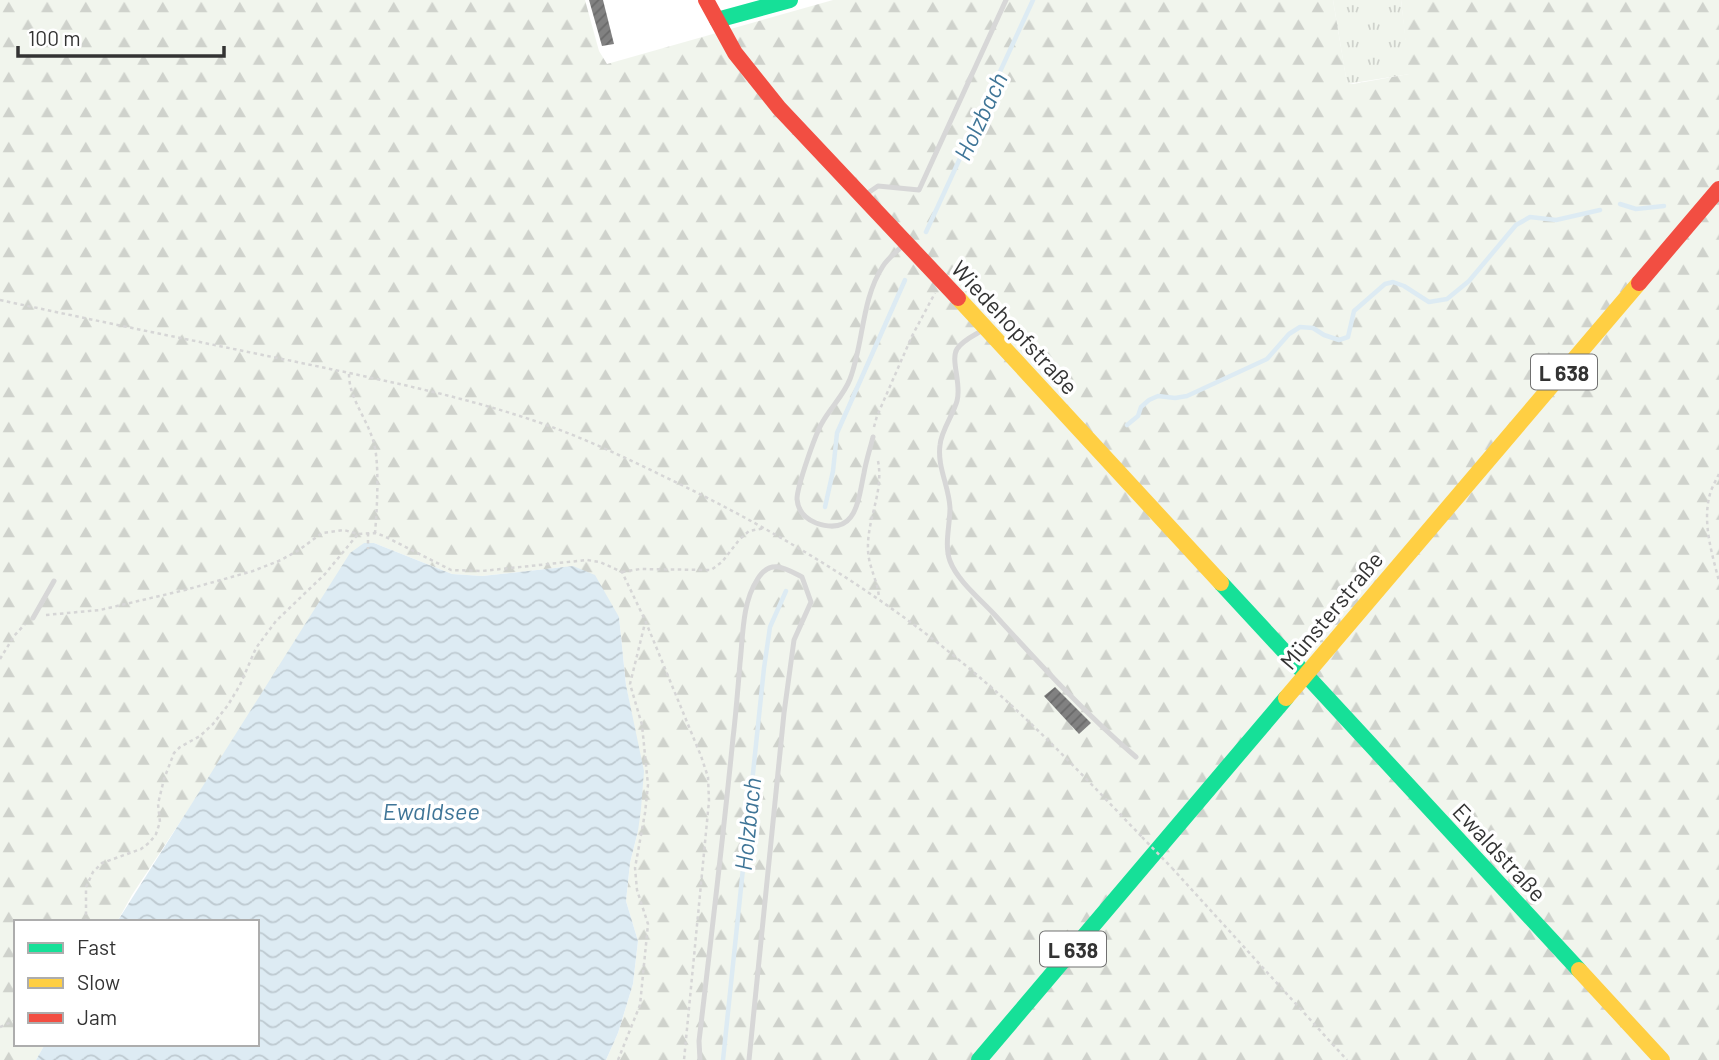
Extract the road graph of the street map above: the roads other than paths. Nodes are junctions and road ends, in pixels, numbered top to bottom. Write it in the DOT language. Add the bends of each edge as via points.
graph roads {
  1 [pos="706,0"];
  2 [pos="790,0"];
  3 [pos="1006,0"];
  4 [pos="717,20"];
  5 [pos="1719,189"];
  6 [pos="863,197"];
  7 [pos="906,243"];
  8 [pos="986,328"];
  9 [pos="873,437"];
  10 [pos="54,581"];
  11 [pos="33,618"];
  12 [pos="1305,675"];
  13 [pos="1136,757"];
  14 [pos="700,1060"];
  15 [pos="749,1060"];
  16 [pos="979,1060"];
  17 [pos="1662,1060"];
  1 -- 4 [label="main road, Wiedehopfstraße"];
  2 -- 4 [label="main road"];
  3 -- 6 [label="lane" via="919,190 878,186"];
  4 -- 6 [label="main road, Wiedehopfstraße" via="734,53 779,108"];
  5 -- 12 [label="main road, Münsterstraße / L 638"];
  6 -- 7 [label="main road, Wiedehopfstraße"];
  7 -- 8 [label="main road, Wiedehopfstraße"];
  7 -- 9 [label="lane" via="883,265 871,291 850,380 816,437 797,501 811,521 834,527 851,517"];
  8 -- 12 [label="main road, Wiedehopfstraße"];
  8 -- 13 [label="lane" via="969,338 955,355 958,399 940,442 939,460 950,506 949,559 956,573 1010,631 1107,733"];
  10 -- 11 [label="lane"];
  12 -- 16 [label="main road, Münsterstraße / L 638"];
  12 -- 17 [label="main road, Ewaldstraße"];
  14 -- 15 [label="lane" via="748,600 766,568 776,566 802,577 811,602 794,640 789,676"];
}
